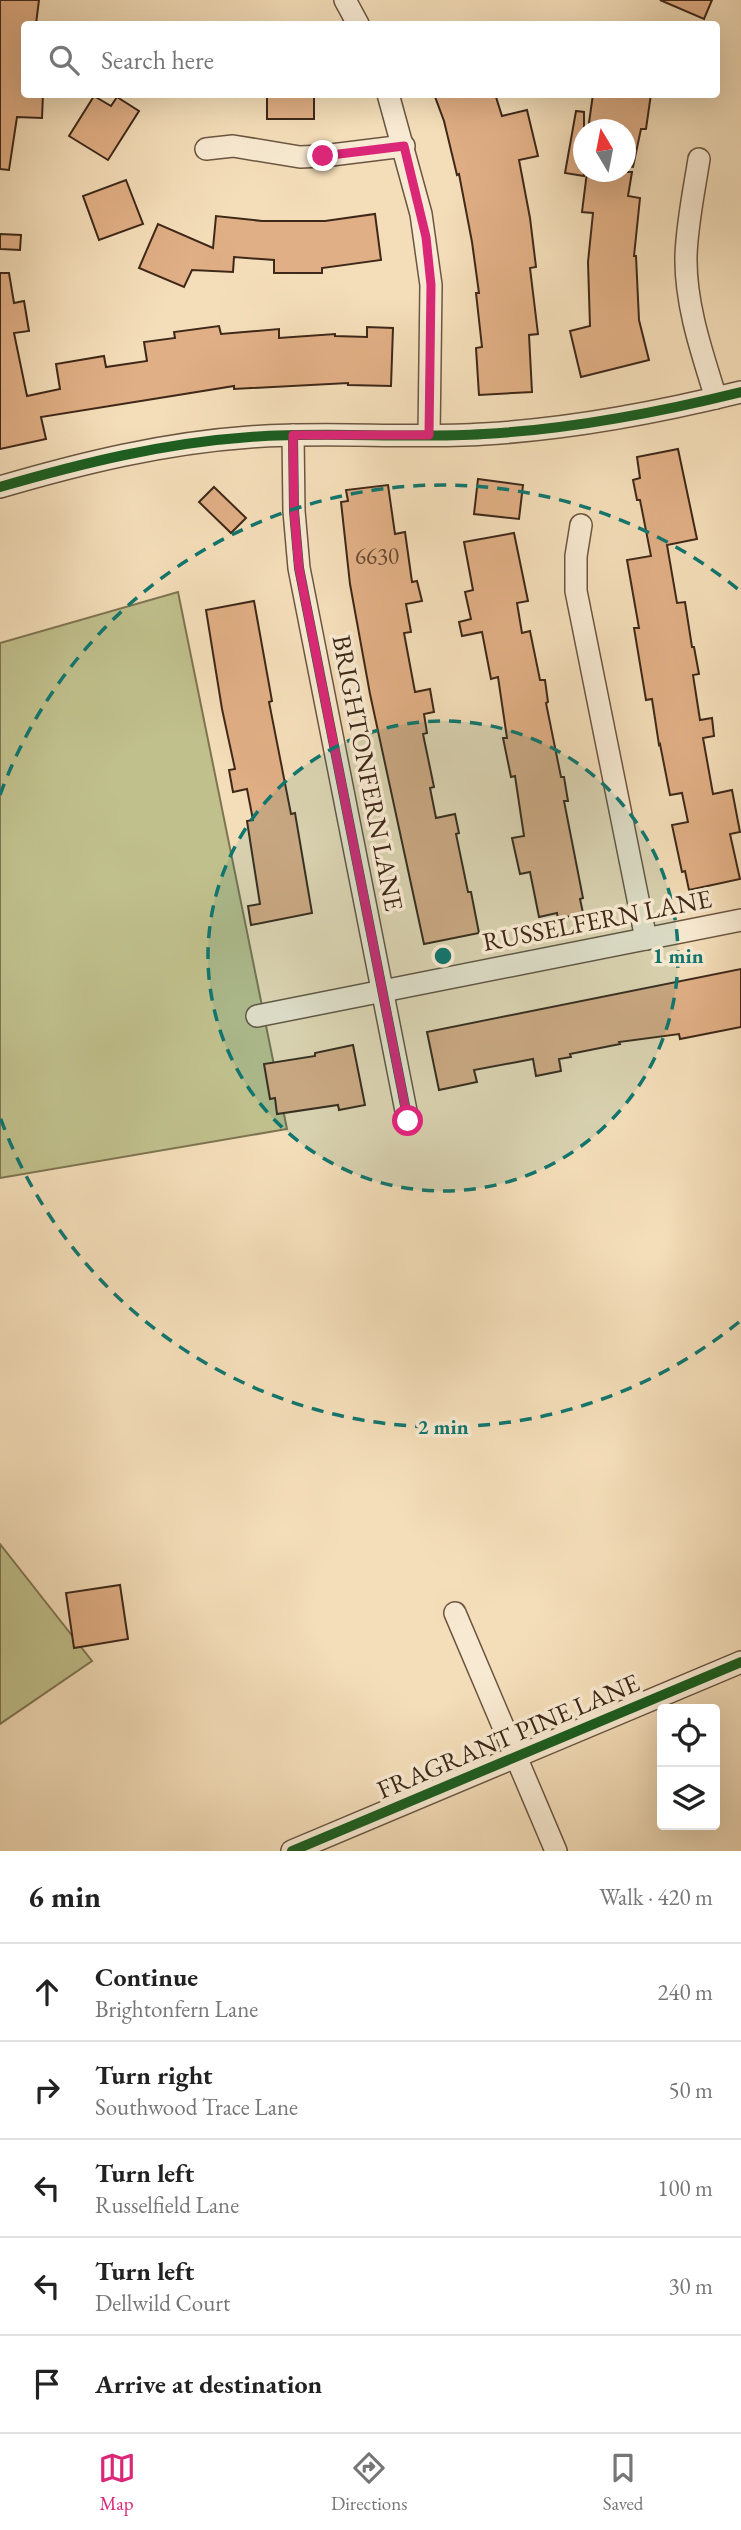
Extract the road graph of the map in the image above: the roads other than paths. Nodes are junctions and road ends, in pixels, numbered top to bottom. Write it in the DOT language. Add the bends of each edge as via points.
graph roads {
  1 [pos="345,0"];
  2 [pos="356,21"];
  3 [pos="389,98"];
  4 [pos="404,146"];
  5 [pos="206,149"];
  6 [pos="699,159"];
  7 [pos="741,392"];
  8 [pos="716,398"];
  9 [pos="293,435"];
  10 [pos="429,435"];
  11 [pos="0,487"];
  12 [pos="581,524"];
  13 [pos="741,919"];
  14 [pos="646,939"];
  15 [pos="383,990"];
  16 [pos="257,1016"];
  17 [pos="408,1121"];
  18 [pos="455,1613"];
  19 [pos="741,1662"];
  20 [pos="517,1757"];
  21 [pos="292,1851"];
  22 [pos="556,1851"];
  1 -- 2 [label="street"];
  3 -- 4 [label="street"];
  4 -- 5 [label="street" via="311,157 233,146"];
  4 -- 10 [label="street" via="426,237 431,285"];
  6 -- 8 [label="street" via="686,257 697,335"];
  7 -- 8 [label="street"];
  8 -- 10 [label="street" via="612,421 482,435"];
  9 -- 10 [label="street"];
  9 -- 11 [label="street" via="129,453"];
  9 -- 15 [label="street, BRIGHTONFERN LANE" via="299,568"];
  12 -- 14 [label="street" via="576,591"];
  13 -- 14 [label="street, RUSSELFERN LANE"];
  14 -- 15 [label="street, RUSSELFERN LANE"];
  15 -- 16 [label="street, RUSSELFERN LANE"];
  15 -- 17 [label="street, BRIGHTONFERN LANE"];
  18 -- 20 [label="street"];
  19 -- 20 [label="street, FRAGRANT PINE LANE"];
  20 -- 21 [label="street, FRAGRANT PINE LANE"];
  20 -- 22 [label="street"];
}
